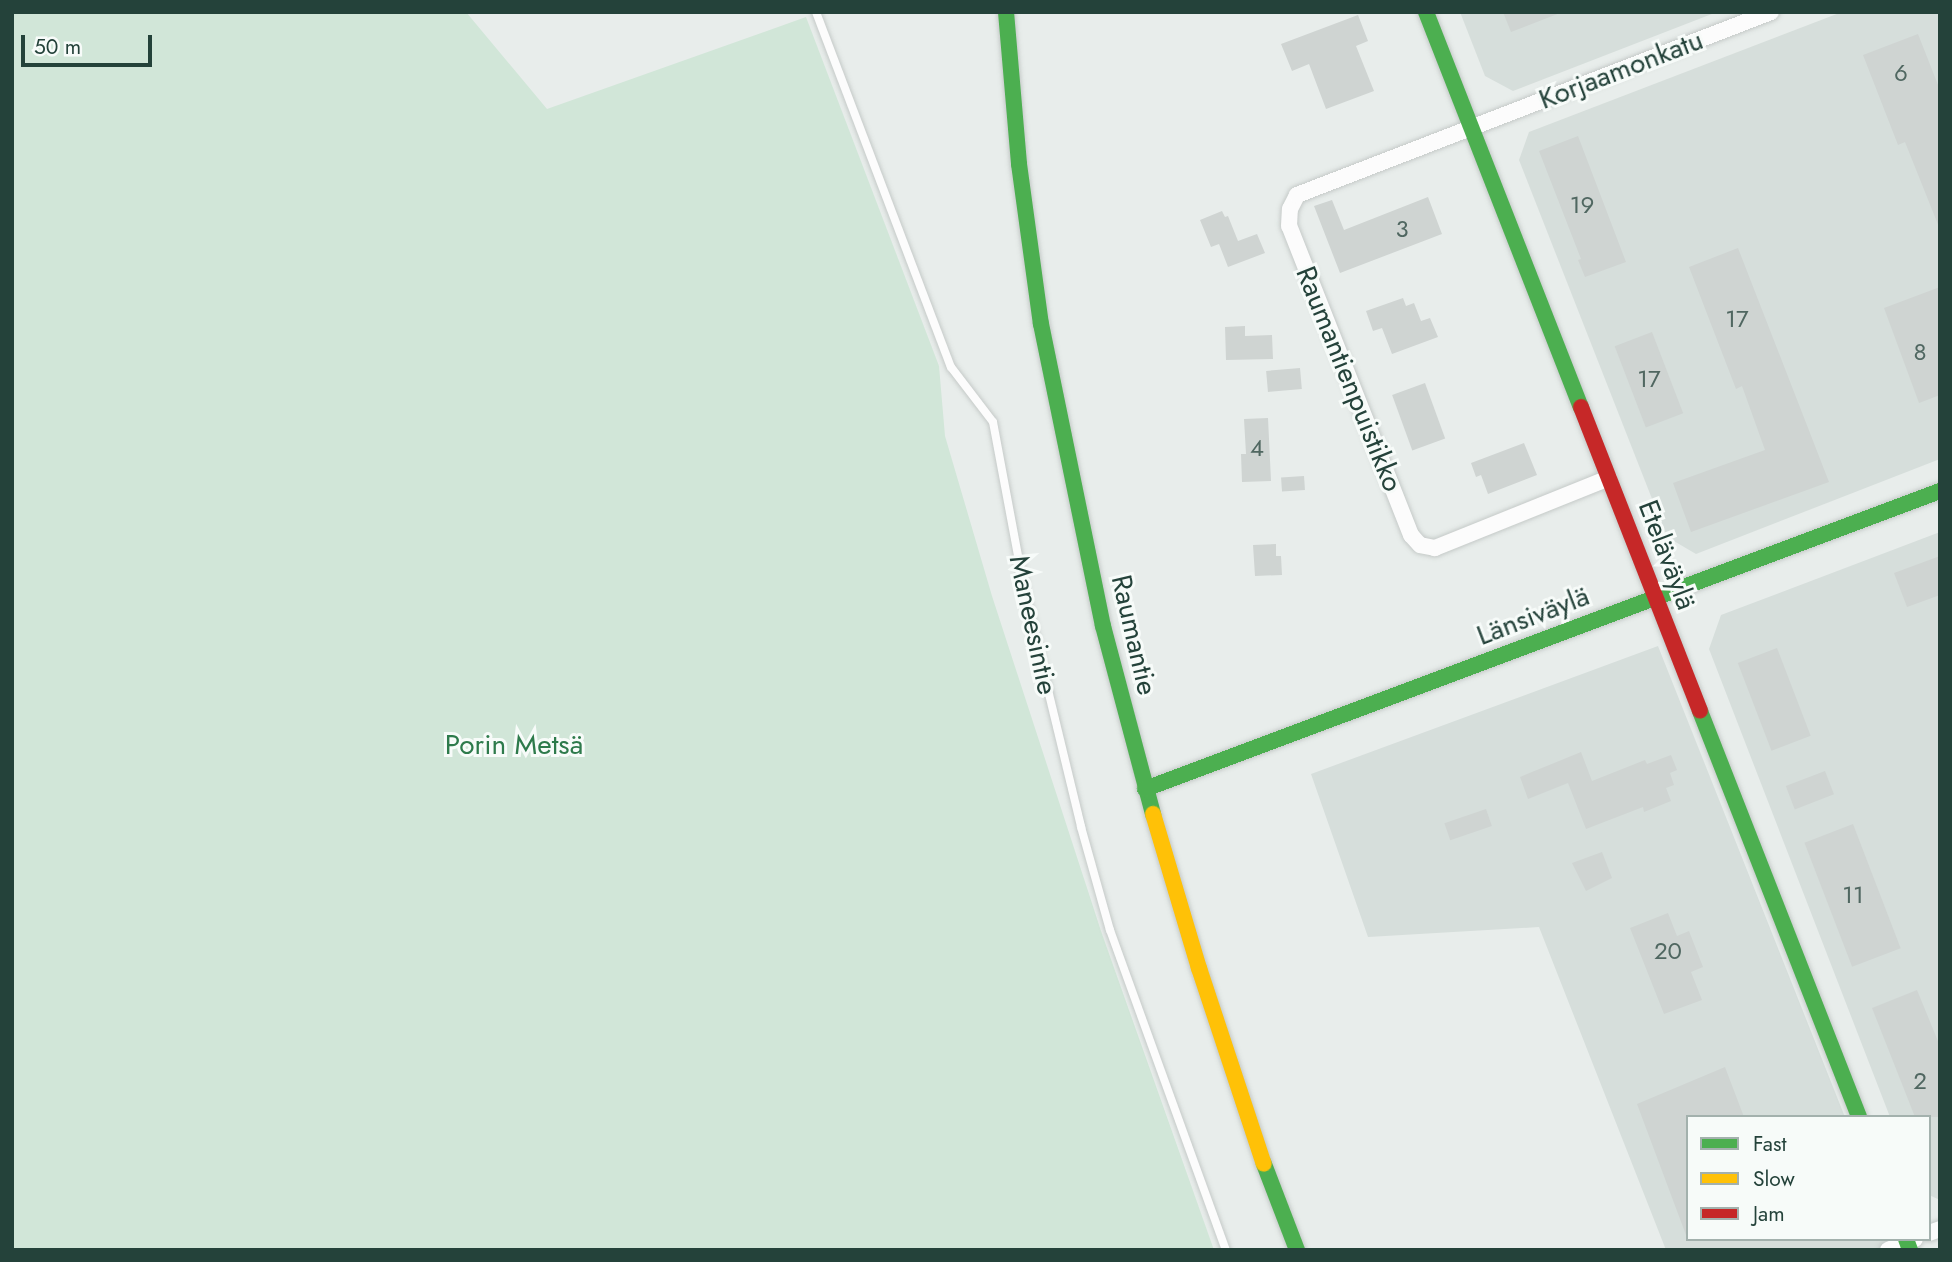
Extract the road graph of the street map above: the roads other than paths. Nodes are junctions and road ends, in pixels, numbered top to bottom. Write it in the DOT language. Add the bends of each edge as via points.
graph roads {
  1 [pos="816,12"];
  2 [pos="1006,12"];
  3 [pos="1426,12"];
  4 [pos="1770,12"];
  5 [pos="1472,128"];
  6 [pos="1609,478"];
  7 [pos="1940,491"];
  8 [pos="1656,598"];
  9 [pos="1145,789"];
  10 [pos="1858,1115"];
  11 [pos="1910,1242"];
  12 [pos="1226,1250"];
  13 [pos="1297,1250"];
  14 [pos="1888,1250"];
  1 -- 12 [label="lane, Maneesintie" via="948,361 993,422 1026,599 1081,827 1110,930"];
  2 -- 9 [label="main road, Raumantie" via="1019,164 1041,324 1103,626"];
  3 -- 5 [label="main road, Eteläväylä"];
  4 -- 5 [label="street, Korjaamonkatu"];
  5 -- 6 [label="main road, Eteläväylä"];
  5 -- 6 [label="street, Raumantienpuistikko" via="1297,195 1289,226 1411,535 1420,545 1435,548"];
  6 -- 8 [label="main road, Eteläväylä"];
  7 -- 8 [label="main road, Länsiväylä"];
  8 -- 9 [label="main road, Länsiväylä"];
  8 -- 10 [label="main road, Eteläväylä"];
  9 -- 13 [label="main road, Raumantie" via="1216,1019"];
  11 -- 14 [label="street"];
}
